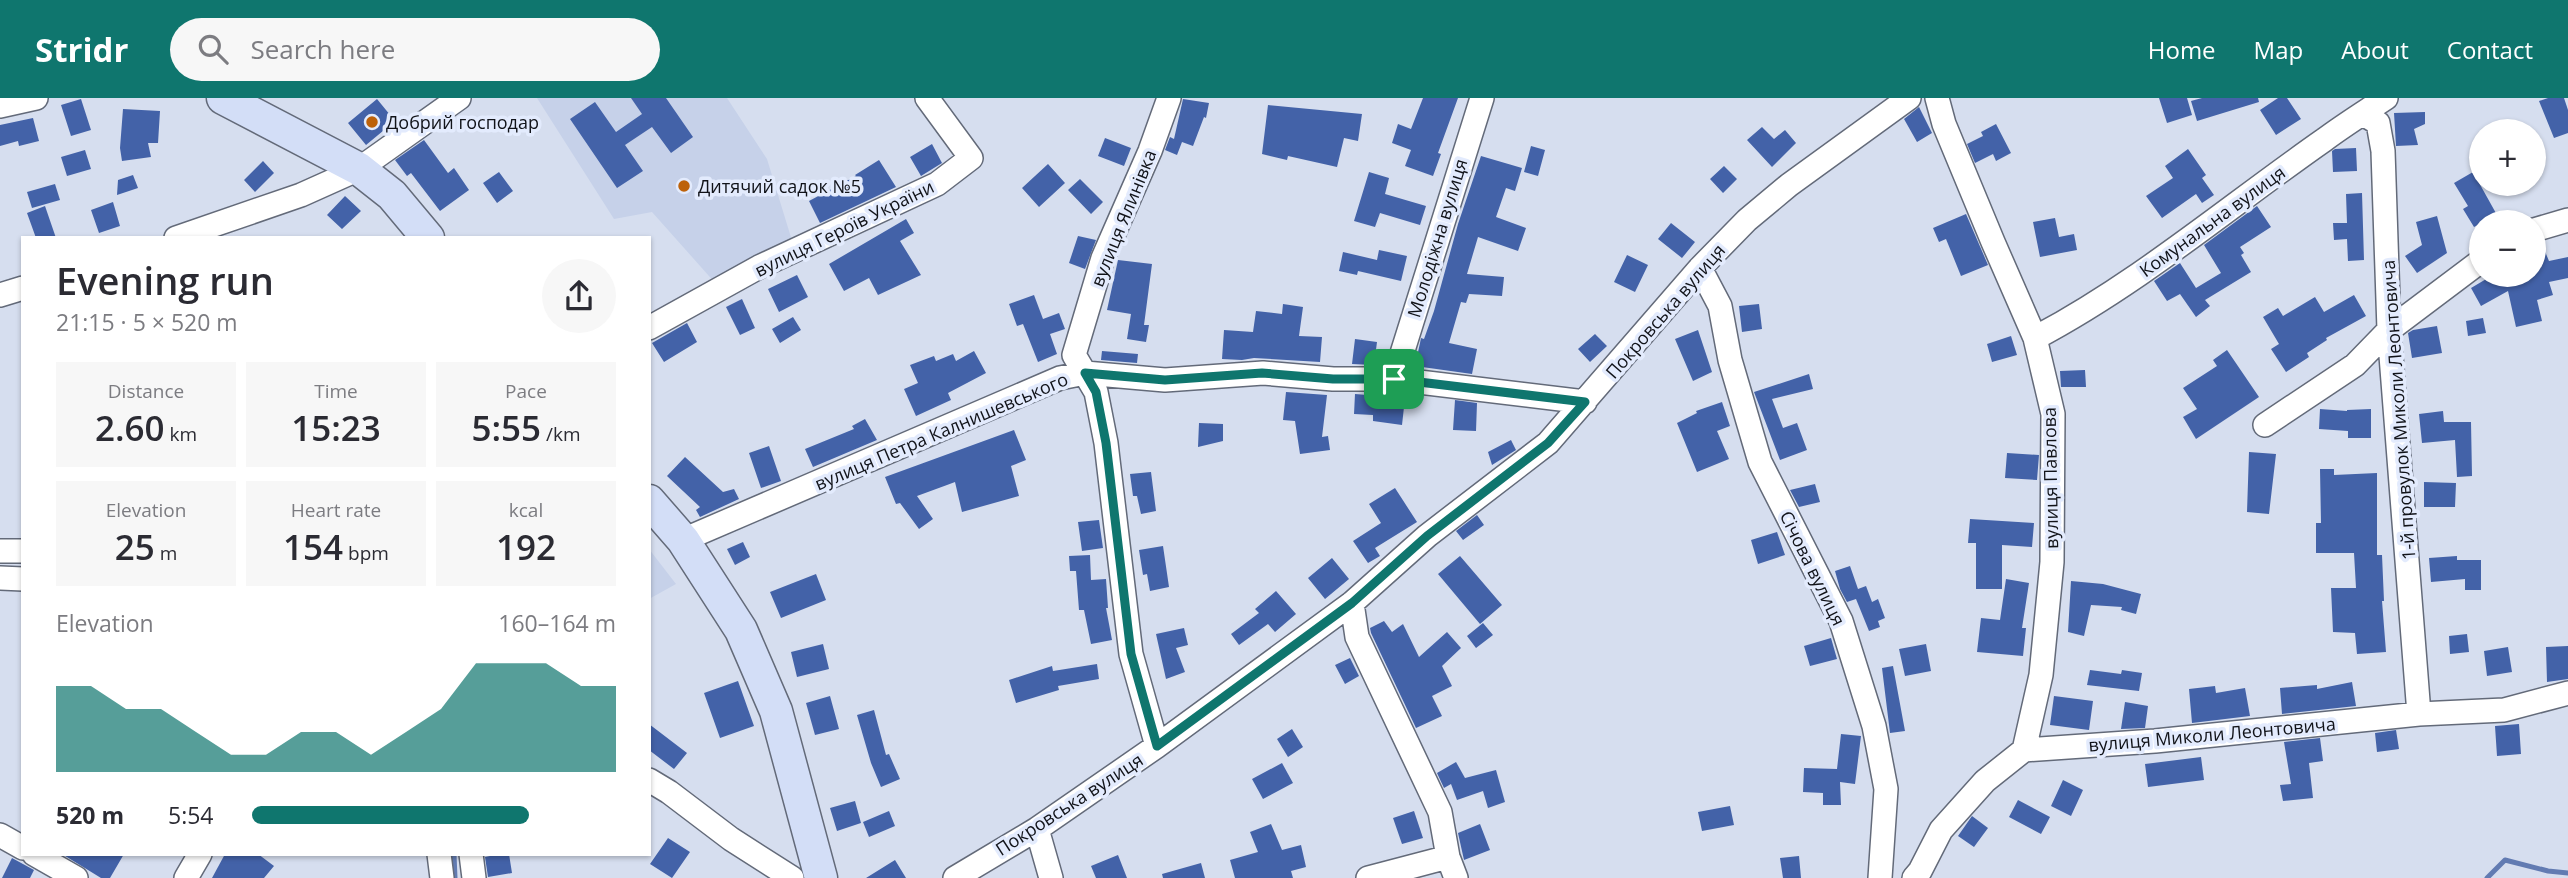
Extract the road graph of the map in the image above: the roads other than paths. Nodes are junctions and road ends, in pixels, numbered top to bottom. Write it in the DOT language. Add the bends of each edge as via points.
graph roads {
  1 [pos="36,98"];
  2 [pos="459,98"];
  3 [pos="927,98"];
  4 [pos="1169,98"];
  5 [pos="1482,98"];
  6 [pos="1909,98"];
  7 [pos="1937,98"];
  8 [pos="2386,98"];
  9 [pos="241,102"];
  10 [pos="0,106"];
  11 [pos="2363,114"];
  12 [pos="359,169"];
  13 [pos="2568,220"];
  14 [pos="2546,226"];
  15 [pos="182,236"];
  16 [pos="426,236"];
  17 [pos="1700,268"];
  18 [pos="2469,270"];
  19 [pos="21,289"];
  20 [pos="0,295"];
  21 [pos="651,327"];
  22 [pos="2389,330"];
  23 [pos="2035,338"];
  24 [pos="1085,373"];
  25 [pos="1394,379"];
  26 [pos="1585,402"];
  27 [pos="2265,425"];
  28 [pos="651,503"];
  29 [pos="683,540"];
  30 [pos="0,551"];
  31 [pos="21,551"];
  32 [pos="0,578"];
  33 [pos="21,579"];
  34 [pos="1352,603"];
  35 [pos="2568,693"];
  36 [pos="2419,714"];
  37 [pos="1157,746"];
  38 [pos="2024,750"];
  39 [pos="651,781"];
  40 [pos="1037,828"];
  41 [pos="0,835"];
  42 [pos="21,847"];
  43 [pos="38,856"];
  44 [pos="199,856"];
  45 [pos="439,856"];
  46 [pos="471,856"];
  47 [pos="1452,868"];
  48 [pos="76,878"];
  49 [pos="186,878"];
  50 [pos="442,878"];
  51 [pos="474,878"];
  52 [pos="792,878"];
  53 [pos="821,878"];
  54 [pos="954,878"];
  55 [pos="1051,878"];
  56 [pos="1368,878"];
  57 [pos="1880,878"];
  58 [pos="1914,878"];
  1 -- 10 [label="street"];
  2 -- 12 [label="street"];
  3 -- 21 [label="street, вулиця Героїв України" via="971,158 937,184 759,267"];
  4 -- 24 [label="street, вулиця Ялинівка" via="1103,258 1074,355"];
  5 -- 25 [label="street, Молодіжна вулиця"];
  6 -- 17 [label="street, Покровська вулиця" via="1789,185"];
  7 -- 23 [label="street, вулиця Павлова"];
  8 -- 11 [label="street, Комунальна вулиця"];
  9 -- 12 [label="main road"];
  11 -- 22 [label="street, 1-й провулок Миколи Леонтовича" via="2378,123 2383,151"];
  11 -- 23 [label="street, Комунальна вулиця" via="2155,265"];
  12 -- 15 [label="street"];
  12 -- 16 [label="main road" via="391,195"];
  13 -- 14 [label="street"];
  17 -- 26 [label="street, Покровська вулиця"];
  17 -- 57 [label="street, Січова вулиця" via="1720,306 1730,360 1760,462 1841,621 1874,726 1886,789"];
  18 -- 22 [label="street"];
  19 -- 20 [label="street"];
  22 -- 27 [label="street" via="2355,365"];
  22 -- 36 [label="street, 1-й провулок Миколи Леонтовича"];
  23 -- 38 [label="street, вулиця Павлова" via="2053,414 2052,562 2041,675"];
  24 -- 25 [label="street, вулиця Петра Калнишевського" via="1165,380 1262,373"];
  24 -- 29 [label="street, вулиця Петра Калнишевського" via="1060,378"];
  24 -- 37 [label="street, вулиця Ялинівка" via="1096,392 1106,443 1131,654"];
  25 -- 26 [label="street, вулиця Петра Калнишевського"];
  26 -- 34 [label="street, Покровська вулиця" via="1548,443 1427,536"];
  28 -- 29 [label="main road"];
  29 -- 53 [label="main road" via="741,630 775,711"];
  30 -- 31 [label="street"];
  32 -- 33 [label="street"];
  34 -- 37 [label="street, Покровська вулиця"];
  34 -- 47 [label="street" via="1357,637 1440,812"];
  35 -- 36 [label="street, вулиця Миколи Леонтовича" via="2504,710"];
  36 -- 38 [label="street, вулиця Миколи Леонтовича"];
  37 -- 40 [label="street, Покровська вулиця"];
  38 -- 58 [label="street" via="1985,782 1941,830"];
  39 -- 52 [label="street"];
  40 -- 54 [label="street, Покровська вулиця"];
  40 -- 55 [label="street"];
  41 -- 42 [label="street"];
  43 -- 48 [label="street"];
  44 -- 49 [label="street"];
  45 -- 50 [label="street"];
  46 -- 51 [label="street"];
  47 -- 56 [label="street"];
}
